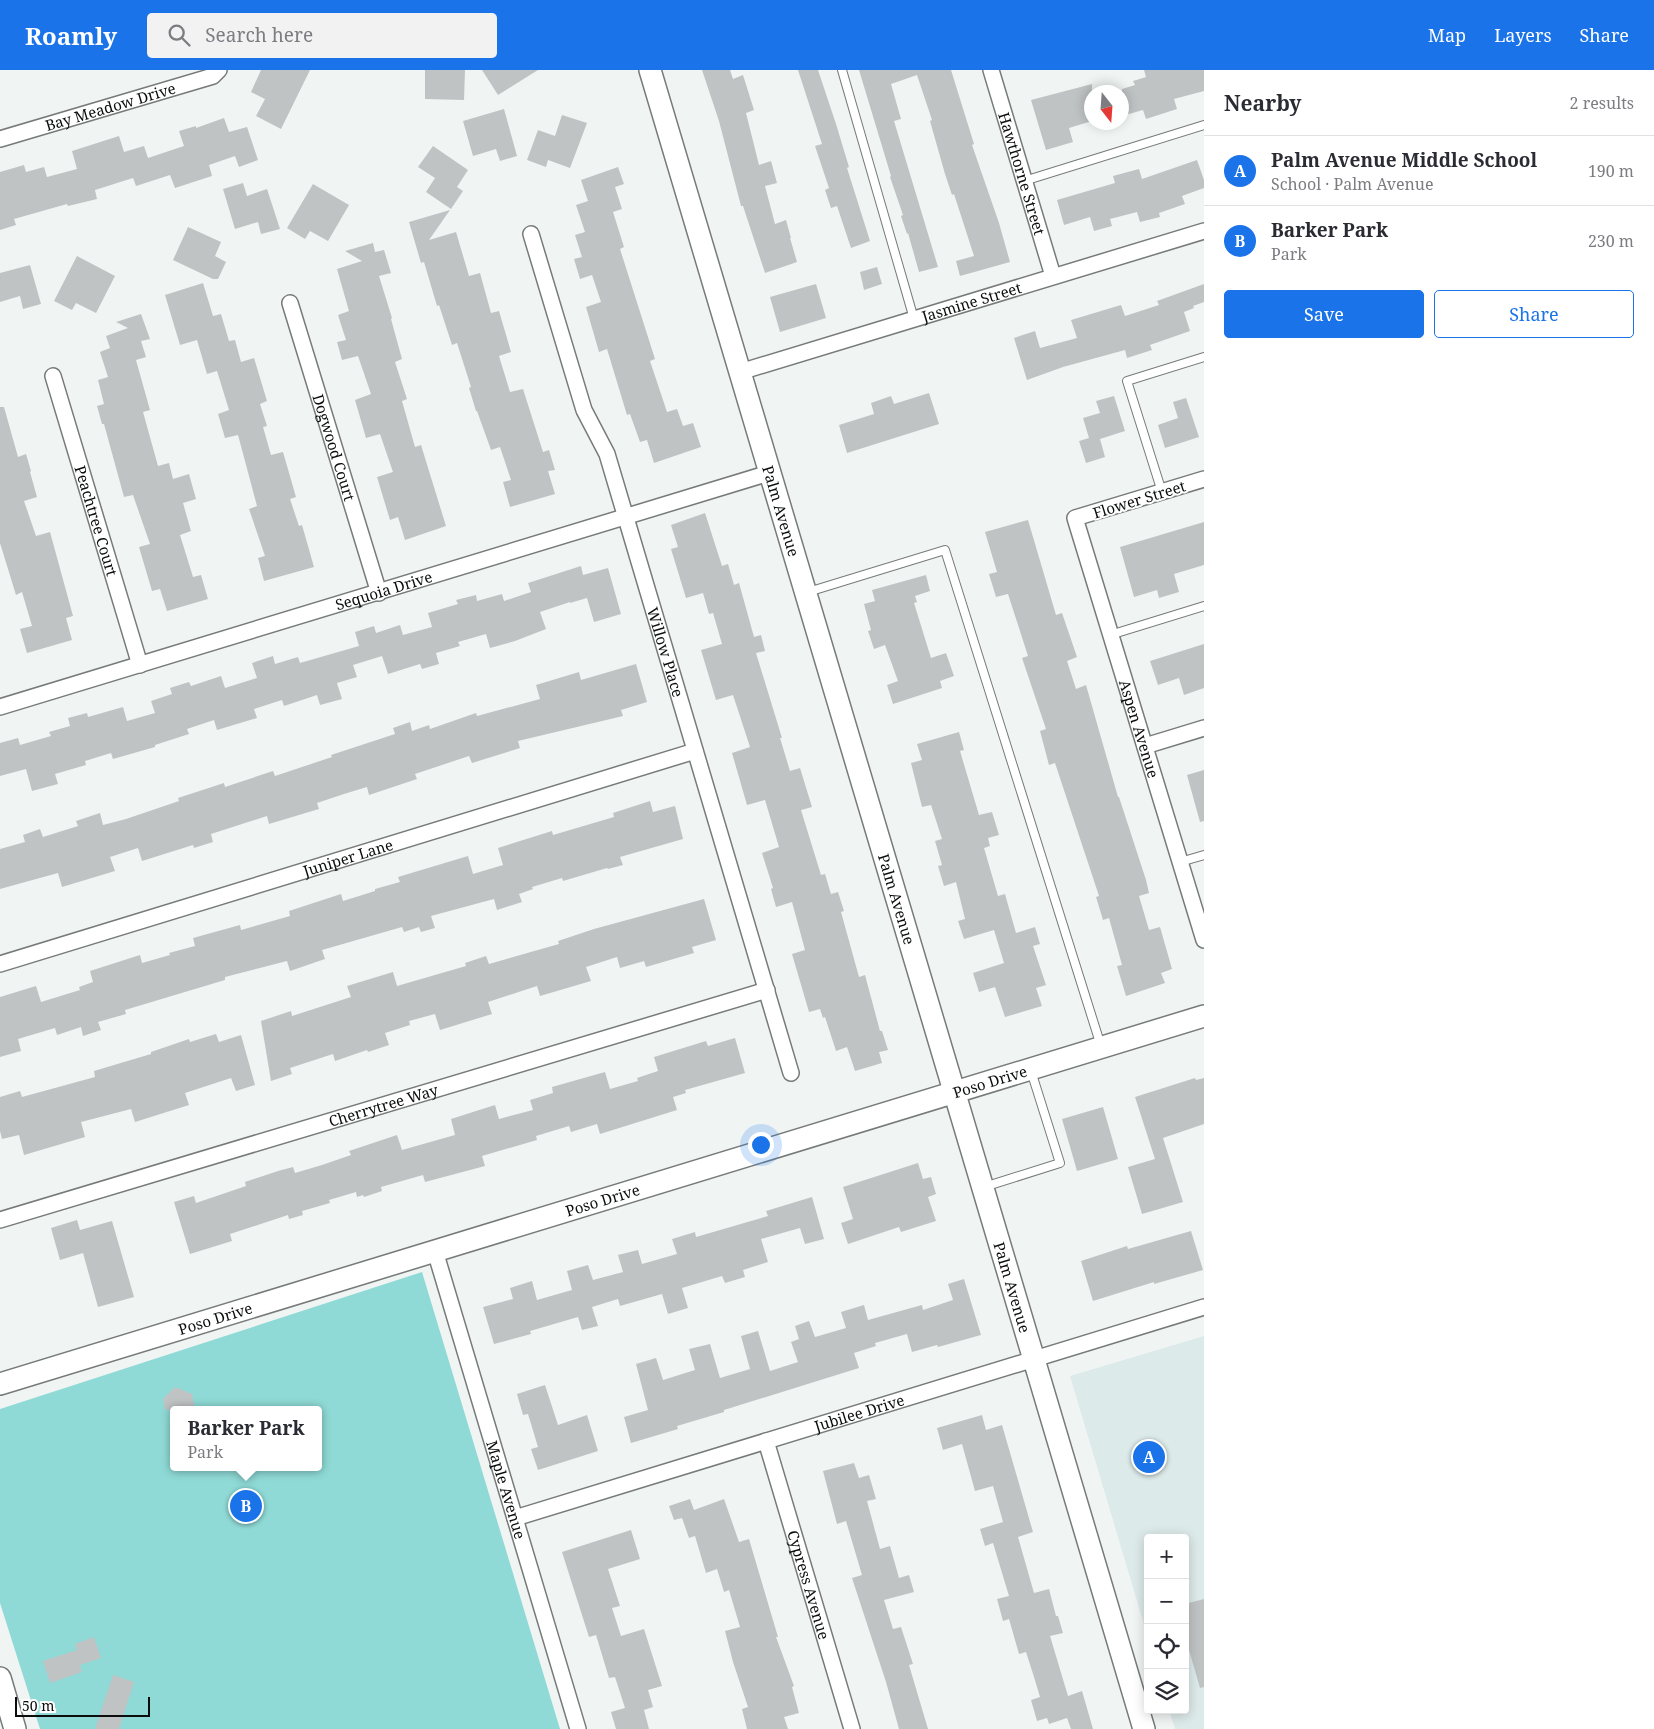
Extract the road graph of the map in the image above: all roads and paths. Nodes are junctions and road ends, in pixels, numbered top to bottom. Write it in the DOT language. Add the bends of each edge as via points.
graph roads {
  1 [pos="219,70"];
  2 [pos="650,70"];
  3 [pos="842,70"];
  4 [pos="993,71"];
  5 [pos="1204,125"];
  6 [pos="0,139"];
  7 [pos="1024,181"];
  8 [pos="1204,232"];
  9 [pos="531,234"];
  10 [pos="1053,276"];
  11 [pos="290,303"];
  12 [pos="914,319"];
  13 [pos="1204,357"];
  14 [pos="740,372"];
  15 [pos="52,376"];
  16 [pos="769,473"];
  17 [pos="1204,479"];
  18 [pos="1162,492"];
  19 [pos="625,516"];
  20 [pos="1075,518"];
  21 [pos="379,593"];
  22 [pos="804,593"];
  23 [pos="1204,606"];
  24 [pos="1110,635"];
  25 [pos="140,665"];
  26 [pos="0,706"];
  27 [pos="1204,728"];
  28 [pos="1144,746"];
  29 [pos="695,751"];
  30 [pos="1204,855"];
  31 [pos="1180,862"];
  32 [pos="1204,940"];
  33 [pos="0,964"];
  34 [pos="767,990"];
  35 [pos="1204,1016"];
  36 [pos="1102,1048"];
  37 [pos="1031,1070"];
  38 [pos="791,1073"];
  39 [pos="954,1093"];
  40 [pos="982,1187"];
  41 [pos="0,1220"];
  42 [pos="435,1251"];
  43 [pos="1204,1307"];
  44 [pos="1034,1360"];
  45 [pos="0,1384"];
  46 [pos="766,1441"];
  47 [pos="515,1518"];
  48 [pos="0,1678"];
  49 [pos="15,1729"];
  50 [pos="578,1729"];
  51 [pos="852,1729"];
  52 [pos="1144,1729"];
  1 -- 6 [label="street, Bay Meadow Drive" via="213,76"];
  2 -- 14 [label="main road, Palm Avenue"];
  3 -- 12 [label="lane"];
  4 -- 7 [label="street, Hawthorne Street"];
  5 -- 7 [label="lane"];
  7 -- 10 [label="street, Hawthorne Street"];
  8 -- 10 [label="street, Jasmine Street"];
  9 -- 19 [label="street, Willow Place" via="584,410 607,454"];
  10 -- 12 [label="street, Jasmine Street"];
  11 -- 21 [label="street, Dogwood Court"];
  12 -- 14 [label="street, Jasmine Street"];
  13 -- 18 [label="lane" via="1127,380"];
  14 -- 16 [label="main road, Palm Avenue"];
  15 -- 25 [label="street, Peachtree Court"];
  16 -- 19 [label="street, Sequoia Drive"];
  16 -- 22 [label="main road, Palm Avenue"];
  17 -- 18 [label="street, Flower Street"];
  18 -- 20 [label="street, Flower Street"];
  19 -- 21 [label="street, Sequoia Drive"];
  19 -- 29 [label="street, Willow Place"];
  20 -- 24 [label="street, Aspen Avenue"];
  21 -- 25 [label="street, Sequoia Drive"];
  22 -- 36 [label="lane" via="946,550"];
  22 -- 39 [label="main road, Palm Avenue"];
  23 -- 24 [label="lane"];
  24 -- 28 [label="street, Aspen Avenue"];
  25 -- 26 [label="street, Sequoia Drive"];
  27 -- 28 [label="street"];
  28 -- 31 [label="street, Aspen Avenue"];
  29 -- 33 [label="street, Juniper Lane"];
  29 -- 34 [label="street, Willow Place"];
  30 -- 31 [label="lane"];
  31 -- 32 [label="street, Aspen Avenue"];
  34 -- 38 [label="street, Willow Place"];
  34 -- 41 [label="street, Cherrytree Way"];
  35 -- 36 [label="main road, Poso Drive"];
  36 -- 37 [label="main road, Poso Drive"];
  37 -- 39 [label="main road, Poso Drive"];
  37 -- 40 [label="lane" via="1060,1164"];
  39 -- 40 [label="main road, Palm Avenue"];
  39 -- 42 [label="main road, Poso Drive"];
  40 -- 44 [label="main road, Palm Avenue"];
  42 -- 45 [label="main road, Poso Drive"];
  42 -- 47 [label="street, Maple Avenue"];
  43 -- 44 [label="street, Jubilee Drive"];
  44 -- 46 [label="street, Jubilee Drive"];
  44 -- 52 [label="main road, Palm Avenue"];
  46 -- 47 [label="street, Jubilee Drive"];
  46 -- 51 [label="street, Cypress Avenue"];
  47 -- 50 [label="street, Maple Avenue"];
  48 -- 49 [label="main road"];
}
